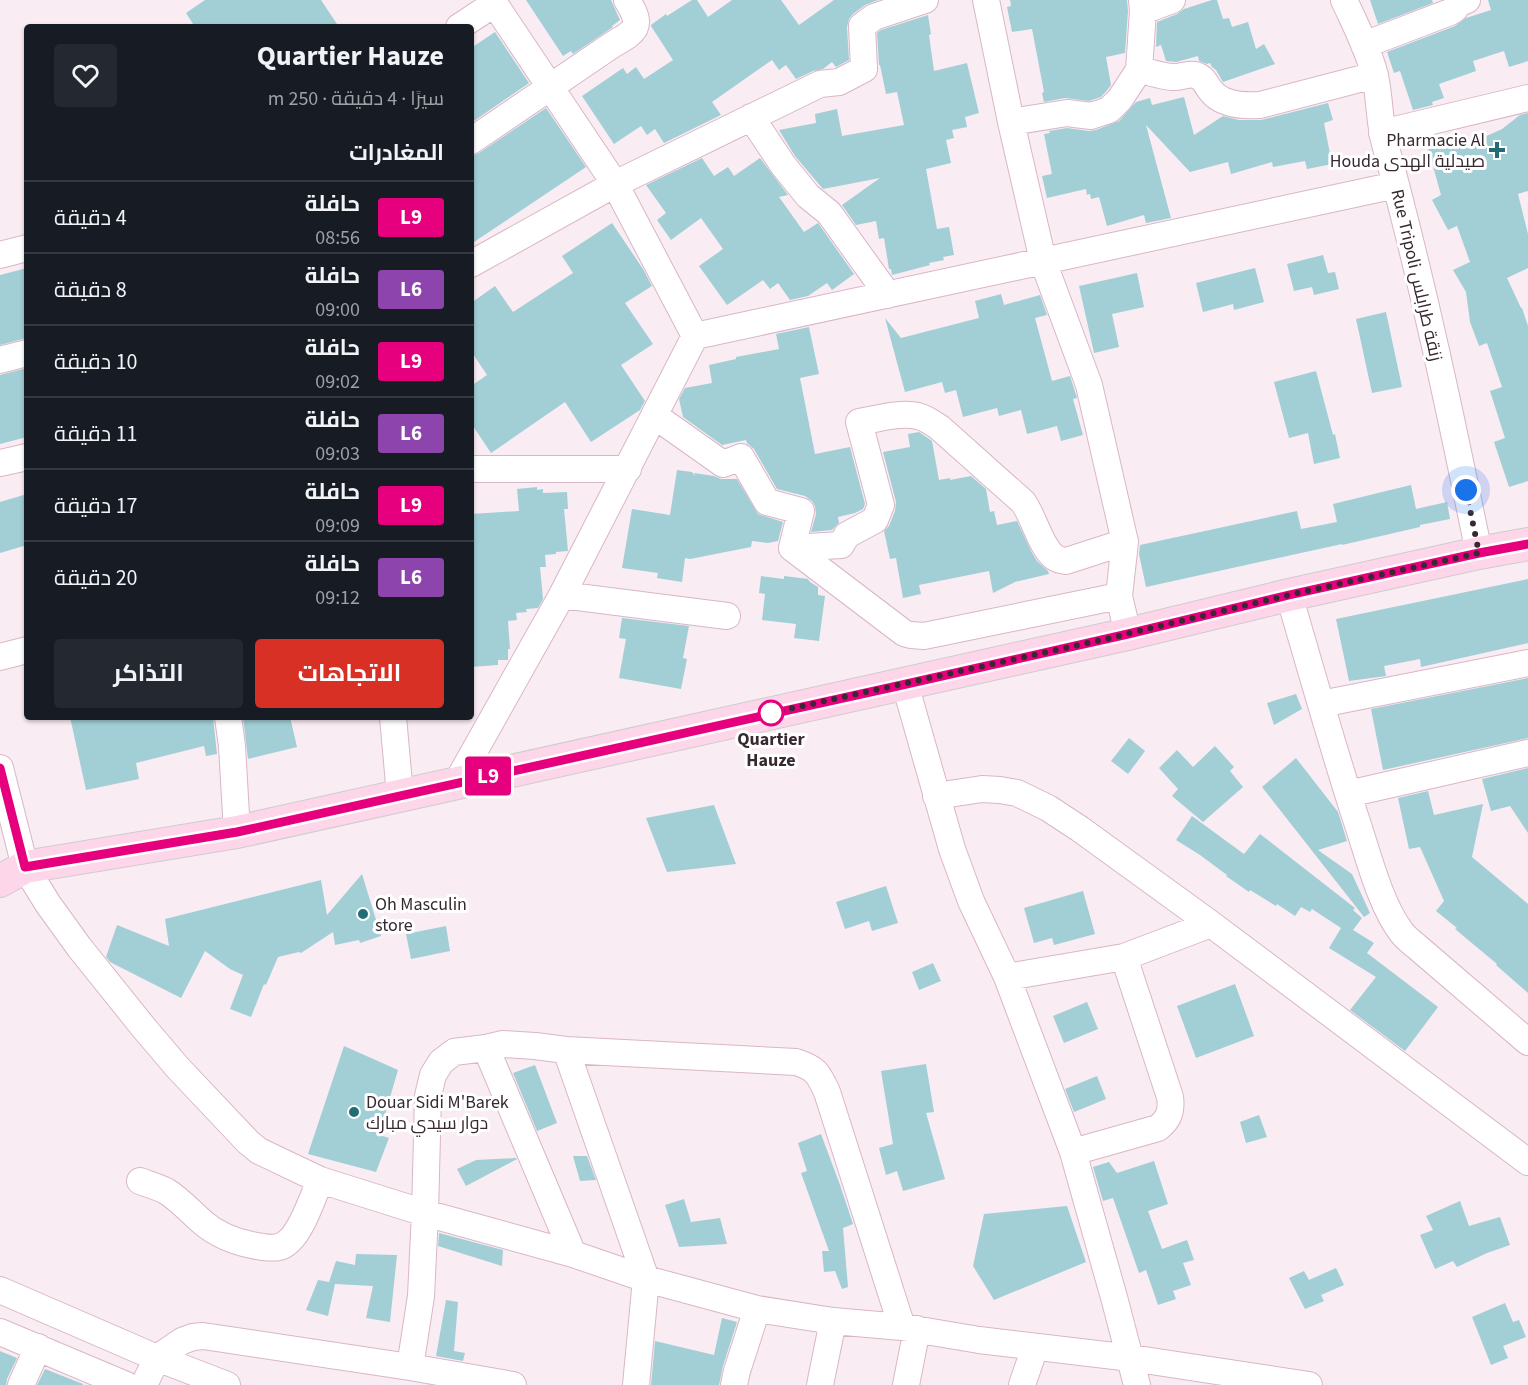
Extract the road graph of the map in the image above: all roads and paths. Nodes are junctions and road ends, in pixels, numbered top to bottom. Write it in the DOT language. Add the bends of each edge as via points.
graph roads {
  1 [pos="925,0"];
  2 [pos="986,0"];
  3 [pos="1172,0"];
  4 [pos="1344,0"];
  5 [pos="1467,0"];
  6 [pos="493,2"];
  7 [pos="636,3"];
  8 [pos="1142,5"];
  9 [pos="463,24"];
  10 [pos="1364,45"];
  11 [pos="1140,70"];
  12 [pos="1375,75"];
  13 [pos="550,88"];
  14 [pos="1528,98"];
  15 [pos="751,117"];
  16 [pos="1011,122"];
  17 [pos="1382,133"];
  18 [pos="474,139"];
  19 [pos="615,184"];
  20 [pos="1396,185"];
  21 [pos="24,249"];
  22 [pos="0,255"];
  23 [pos="1044,261"];
  24 [pos="474,262"];
  25 [pos="888,295"];
  26 [pos="695,336"];
  27 [pos="24,354"];
  28 [pos="0,360"];
  29 [pos="655,416"];
  30 [pos="24,458"];
  31 [pos="0,463"];
  32 [pos="474,469"];
  33 [pos="628,469"];
  34 [pos="1125,542"];
  35 [pos="1528,544"];
  36 [pos="792,548"];
  37 [pos="1479,553"];
  38 [pos="562,595"];
  39 [pos="1289,595"];
  40 [pos="1119,596"];
  41 [pos="728,616"];
  42 [pos="1128,634"];
  43 [pos="24,651"];
  44 [pos="0,657"];
  45 [pos="1528,663"];
  46 [pos="905,684"];
  47 [pos="1321,704"];
  48 [pos="228,720"];
  49 [pos="393,720"];
  50 [pos="1528,753"];
  51 [pos="0,768"];
  52 [pos="458,782"];
  53 [pos="1348,794"];
  54 [pos="400,795"];
  55 [pos="936,796"];
  56 [pos="237,832"];
  57 [pos="8,870"];
  58 [pos="1211,924"];
  59 [pos="1124,957"];
  60 [pos="1006,977"];
  61 [pos="1528,1042"];
  62 [pos="486,1048"];
  63 [pos="567,1050"];
  64 [pos="1073,1152"];
  65 [pos="1528,1162"];
  66 [pos="320,1180"];
  67 [pos="140,1181"];
  68 [pos="425,1213"];
  69 [pos="573,1254"];
  70 [pos="646,1280"];
  71 [pos="0,1290"];
  72 [pos="757,1309"];
  73 [pos="833,1321"];
  74 [pos="909,1328"];
  75 [pos="0,1332"];
  76 [pos="38,1347"];
  77 [pos="1035,1347"];
  78 [pos="157,1358"];
  79 [pos="1131,1358"];
  80 [pos="393,1372"];
  81 [pos="464,1380"];
  82 [pos="110,1382"];
  83 [pos="21,1385"];
  84 [pos="144,1385"];
  85 [pos="226,1385"];
  86 [pos="513,1385"];
  87 [pos="636,1385"];
  88 [pos="734,1385"];
  89 [pos="820,1385"];
  90 [pos="906,1385"];
  91 [pos="1022,1385"];
  92 [pos="1137,1385"];
  93 [pos="1309,1385"];
  1 -- 15 [label="street" via="874,17 862,26 864,69 839,82 820,84"];
  2 -- 16 [label="street"];
  3 -- 8 [label="street"];
  4 -- 10 [label="street, Rue Tripoli زنقة طرابلس"];
  5 -- 10 [label="street" via="1450,12"];
  6 -- 9 [label="street"];
  6 -- 13 [label="street"];
  7 -- 13 [label="street" via="637,22 629,35"];
  8 -- 11 [label="street"];
  10 -- 12 [label="street, Rue Tripoli زنقة طرابلس"];
  11 -- 12 [label="street" via="1175,78 1193,74 1203,78 1222,100 1247,105"];
  11 -- 16 [label="street" via="1109,110 1091,116 1067,113"];
  12 -- 17 [label="street, Rue Tripoli زنقة طرابلس"];
  13 -- 18 [label="street"];
  13 -- 19 [label="street"];
  14 -- 17 [label="street"];
  15 -- 19 [label="street"];
  15 -- 25 [label="street" via="783,165 808,196 829,213"];
  16 -- 23 [label="street"];
  17 -- 20 [label="street, Rue Tripoli زنقة طرابلس"];
  19 -- 24 [label="street"];
  19 -- 26 [label="street"];
  20 -- 23 [label="street"];
  20 -- 37 [label="street, Rue Tripoli زنقة طرابلس"];
  21 -- 22 [label="street"];
  23 -- 25 [label="street"];
  23 -- 34 [label="street" via="1089,385"];
  25 -- 26 [label="street"];
  26 -- 29 [label="street"];
  27 -- 28 [label="street"];
  29 -- 33 [label="street"];
  29 -- 36 [label="street" via="723,464 741,457 767,502 801,511"];
  30 -- 31 [label="street"];
  32 -- 33 [label="street"];
  33 -- 38 [label="street"];
  34 -- 36 [label="street" via="1066,561 1057,559 1048,550 1029,510 1017,497 940,428 918,416 904,415 859,422 881,505 875,520 847,535 841,545"];
  34 -- 40 [label="street"];
  35 -- 37 [label="main road"];
  36 -- 40 [label="street" via="911,636"];
  37 -- 39 [label="main road"];
  38 -- 41 [label="street"];
  38 -- 52 [label="street"];
  39 -- 42 [label="main road"];
  39 -- 47 [label="street"];
  40 -- 42 [label="street"];
  42 -- 46 [label="main road"];
  43 -- 44 [label="street"];
  45 -- 47 [label="street"];
  46 -- 52 [label="main road"];
  46 -- 55 [label="street"];
  47 -- 53 [label="street"];
  48 -- 56 [label="street"];
  49 -- 54 [label="street"];
  50 -- 53 [label="street"];
  51 -- 57 [label="street"];
  52 -- 54 [label="main road"];
  53 -- 61 [label="street" via="1387,907 1403,935"];
  54 -- 56 [label="main road"];
  55 -- 58 [label="street" via="982,789 1017,793 1031,799 1080,829"];
  55 -- 60 [label="street" via="971,901"];
  56 -- 57 [label="main road"];
  57 -- 66 [label="street" via="48,904 178,1068 237,1132 259,1151"];
  58 -- 59 [label="street"];
  58 -- 65 [label="street"];
  59 -- 60 [label="street"];
  59 -- 64 [label="street" via="1170,1097 1169,1116 1158,1128"];
  60 -- 64 [label="street"];
  62 -- 63 [label="street" via="503,1044"];
  62 -- 68 [label="street" via="454,1052 433,1075 428,1096"];
  62 -- 69 [label="street"];
  63 -- 70 [label="street"];
  63 -- 74 [label="street" via="796,1062 815,1070 827,1092"];
  64 -- 79 [label="street"];
  66 -- 67 [label="street" via="296,1233 275,1248 222,1236 165,1191"];
  66 -- 68 [label="street"];
  68 -- 69 [label="street"];
  68 -- 80 [label="street" via="421,1296"];
  69 -- 70 [label="street"];
  70 -- 72 [label="street"];
  70 -- 87 [label="street"];
  71 -- 78 [label="street"];
  72 -- 73 [label="street"];
  72 -- 88 [label="street"];
  73 -- 74 [label="street"];
  73 -- 89 [label="street"];
  74 -- 77 [label="street"];
  74 -- 90 [label="street"];
  75 -- 76 [label="street"];
  76 -- 82 [label="street"];
  76 -- 83 [label="street"];
  77 -- 79 [label="street"];
  77 -- 91 [label="street"];
  78 -- 80 [label="street" via="182,1341 203,1336"];
  78 -- 84 [label="street"];
  78 -- 85 [label="street"];
  79 -- 92 [label="street"];
  79 -- 93 [label="street"];
  80 -- 81 [label="street"];
  81 -- 86 [label="street"];
}
